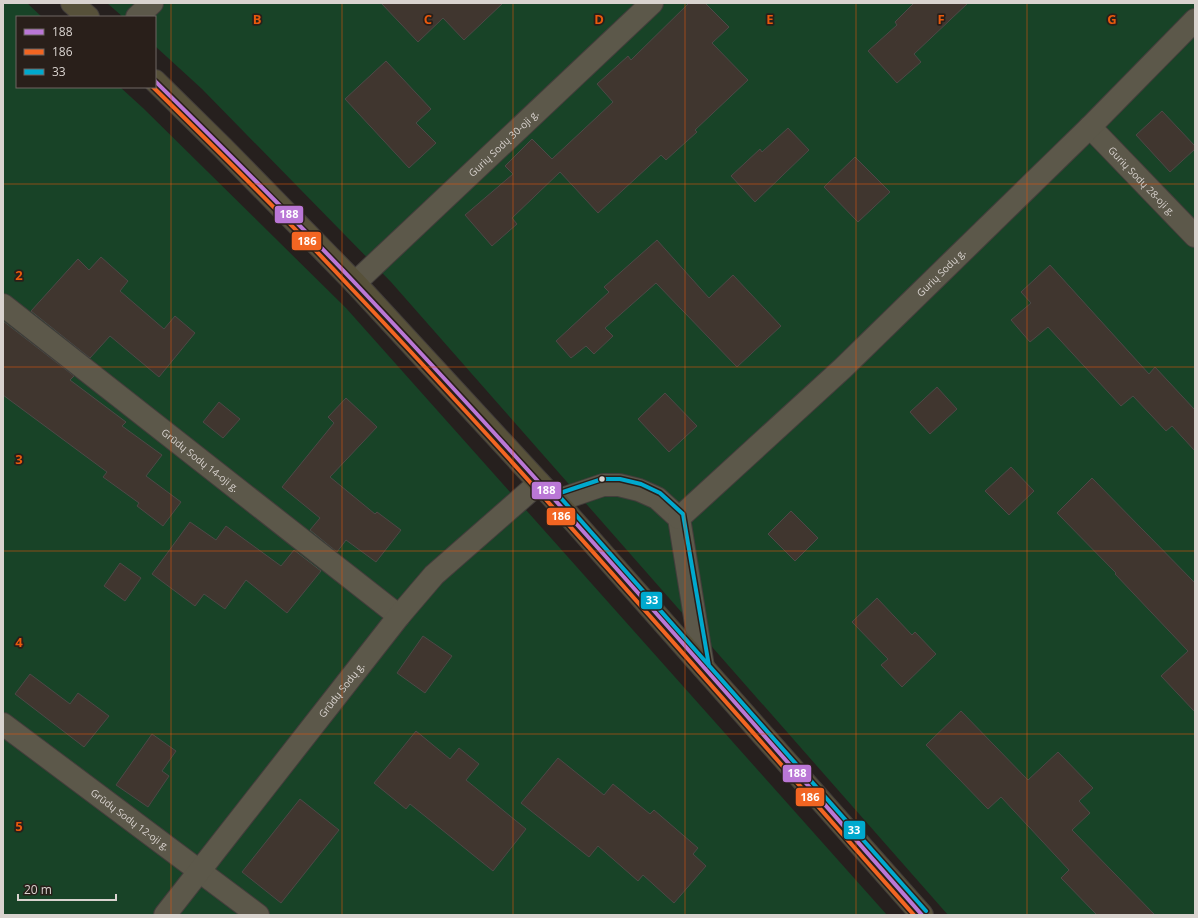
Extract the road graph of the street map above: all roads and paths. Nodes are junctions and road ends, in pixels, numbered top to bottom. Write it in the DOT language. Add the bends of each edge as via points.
graph roads {
  1 [pos="72,3"];
  2 [pos="152,3"];
  3 [pos="652,3"];
  4 [pos="87,16"];
  5 [pos="138,16"];
  6 [pos="1195,20"];
  7 [pos="156,83"];
  8 [pos="1090,127"];
  9 [pos="1195,236"];
  10 [pos="355,283"];
  11 [pos="3,305"];
  12 [pos="539,483"];
  13 [pos="556,501"];
  14 [pos="680,518"];
  15 [pos="398,616"];
  16 [pos="703,667"];
  17 [pos="3,724"];
  18 [pos="199,870"];
  19 [pos="164,915"];
  20 [pos="258,915"];
  21 [pos="922,915"];
  1 -- 4 [label="main road"];
  2 -- 5 [label="street"];
  3 -- 10 [label="street, Gurių Sodų 30-oji g."];
  6 -- 8 [label="street, Gurių Sodų g."];
  7 -- 10 [label="main road"];
  8 -- 9 [label="street, Gurių Sodų 28-oji g."];
  8 -- 14 [label="street, Gurių Sodų g." via="843,368"];
  10 -- 12 [label="main road"];
  11 -- 15 [label="street, Grūdų Sodų 14-oji g."];
  12 -- 13 [label="main road"];
  12 -- 15 [label="street, Grūdų Sodų g." via="434,575"];
  13 -- 14 [label="street" via="603,485 619,485 657,498"];
  13 -- 16 [label="main road"];
  14 -- 16 [label="street"];
  15 -- 18 [label="street, Grūdų Sodų g."];
  16 -- 21 [label="main road"];
  17 -- 18 [label="street, Grūdų Sodų 12-oji g."];
  18 -- 19 [label="street, Grūdų Sodų g."];
  18 -- 20 [label="street, Grūdų Sodų 12-oji g."];
}
